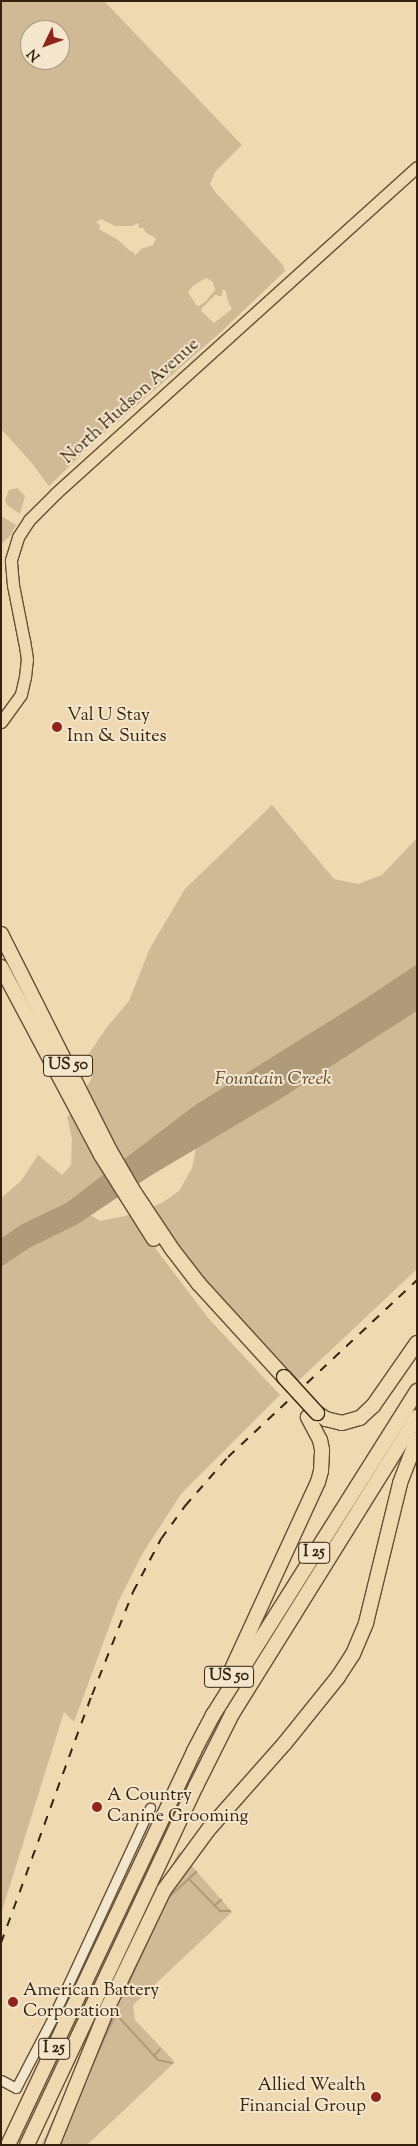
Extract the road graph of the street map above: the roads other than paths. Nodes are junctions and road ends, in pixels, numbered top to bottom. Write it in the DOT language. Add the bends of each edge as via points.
graph roads {
  1 [pos="417,167"];
  2 [pos="6,560"];
  3 [pos="1,722"];
  4 [pos="1,934"];
  5 [pos="1,967"];
  6 [pos="106,1152"];
  7 [pos="417,1343"];
  8 [pos="417,1391"];
  9 [pos="417,1417"];
  10 [pos="313,1420"];
  11 [pos="417,1439"];
  12 [pos="213,1715"];
  13 [pos="150,1808"];
  14 [pos="1,2080"];
  15 [pos="8,2145"];
  16 [pos="27,2145"];
  17 [pos="52,2145"];
  1 -- 2 [label="main road, North Hudson Avenue" via="56,493 29,520"];
  2 -- 3 [label="main road, North Hudson Avenue" via="27,659 21,694"];
  4 -- 6 [label="highway, US 50"];
  5 -- 6 [label="highway, US 50"];
  6 -- 10 [label="highway, US 50, bridge" via="134,1192 168,1252 225,1314"];
  7 -- 10 [label="highway" via="373,1406 360,1418 342,1423"];
  8 -- 12 [label="highway, I 25"];
  9 -- 16 [label="highway, I 25" via="232,1714"];
  10 -- 12 [label="highway, US 50" via="322,1450 318,1482"];
  11 -- 17 [label="highway" via="400,1484 366,1623 353,1654 285,1742 208,1830 164,1890 108,2007"];
  12 -- 15 [label="highway, I 25"];
  13 -- 14 [label="street" via="16,2088"];
}
